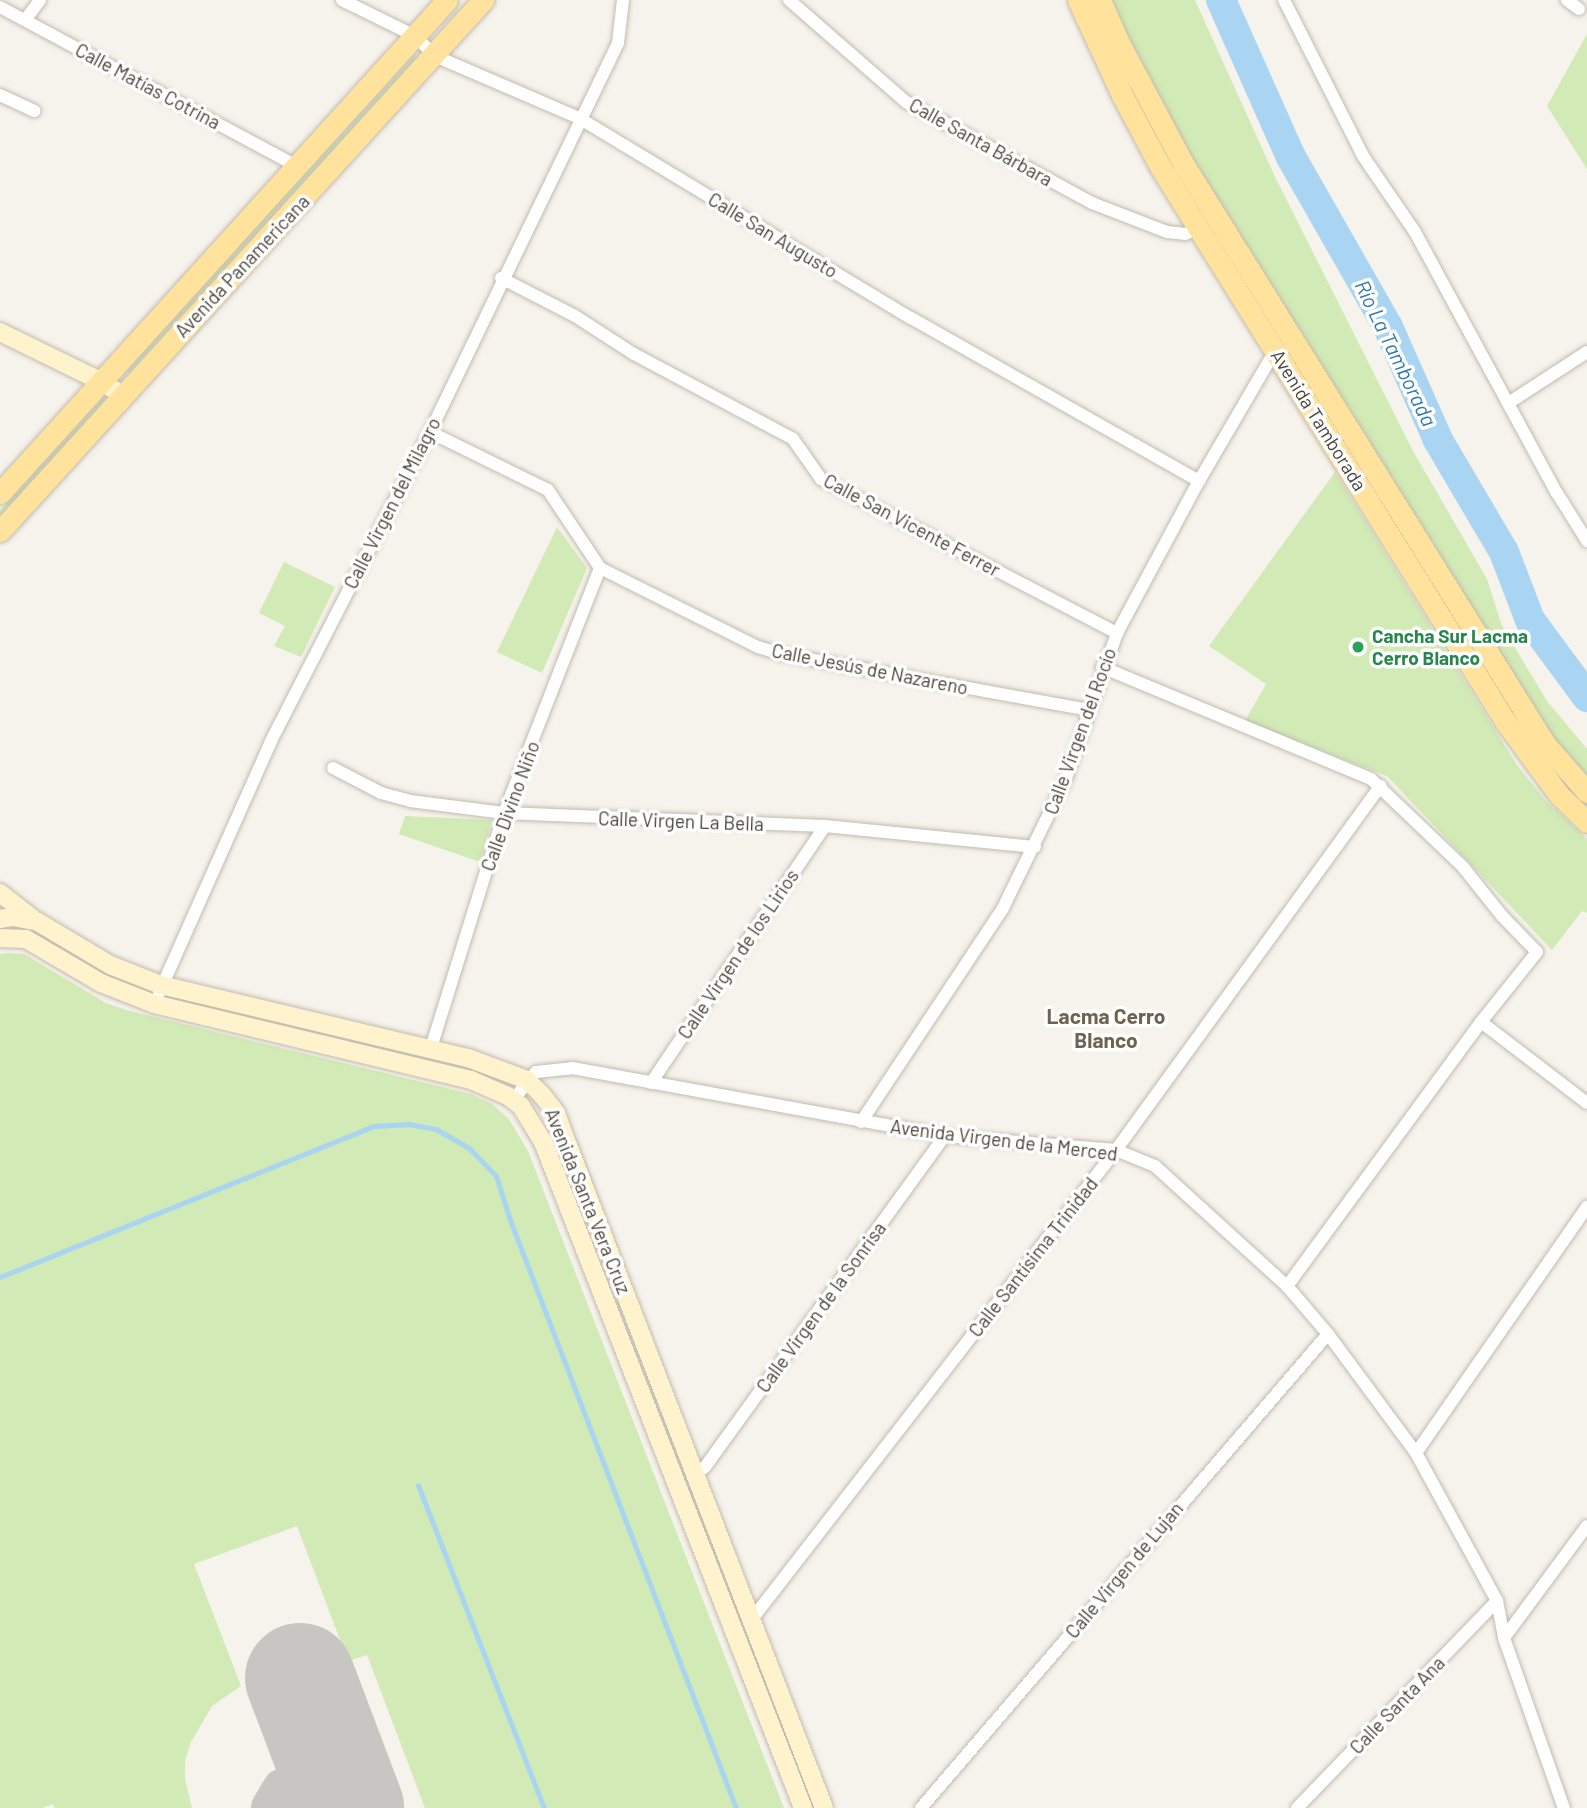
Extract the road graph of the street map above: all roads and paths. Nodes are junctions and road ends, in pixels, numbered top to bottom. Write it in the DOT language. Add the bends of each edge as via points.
graph roads {
  1 [pos="40,0"];
  2 [pos="342,0"];
  3 [pos="447,0"];
  4 [pos="483,0"];
  5 [pos="623,0"];
  6 [pos="789,0"];
  7 [pos="1078,0"];
  8 [pos="1100,0"];
  9 [pos="1283,0"];
  10 [pos="1567,0"];
  11 [pos="0,7"];
  12 [pos="1578,9"];
  13 [pos="25,20"];
  14 [pos="415,36"];
  15 [pos="435,56"];
  16 [pos="0,95"];
  17 [pos="35,111"];
  18 [pos="579,118"];
  19 [pos="296,166"];
  20 [pos="1199,228"];
  21 [pos="502,278"];
  22 [pos="0,332"];
  23 [pos="1295,342"];
  24 [pos="1587,352"];
  25 [pos="1276,353"];
  26 [pos="102,382"];
  27 [pos="122,395"];
  28 [pos="1510,402"];
  29 [pos="430,432"];
  30 [pos="1199,481"];
  31 [pos="0,492"];
  32 [pos="0,531"];
  33 [pos="1587,541"];
  34 [pos="600,568"];
  35 [pos="1116,633"];
  36 [pos="1102,667"];
  37 [pos="1088,710"];
  38 [pos="333,768"];
  39 [pos="1380,786"];
  40 [pos="1587,792"];
  41 [pos="504,813"];
  42 [pos="1587,822"];
  43 [pos="825,826"];
  44 [pos="1035,847"];
  45 [pos="0,893"];
  46 [pos="0,919"];
  47 [pos="38,922"];
  48 [pos="0,938"];
  49 [pos="162,985"];
  50 [pos="154,1004"];
  51 [pos="1481,1021"];
  52 [pos="431,1048"];
  53 [pos="527,1080"];
  54 [pos="651,1083"];
  55 [pos="513,1100"];
  56 [pos="1587,1103"];
  57 [pos="861,1122"];
  58 [pos="945,1136"];
  59 [pos="1116,1150"];
  60 [pos="1587,1207"];
  61 [pos="1287,1286"];
  62 [pos="1328,1334"];
  63 [pos="1416,1453"];
  64 [pos="695,1475"];
  65 [pos="1587,1526"];
  66 [pos="1497,1601"];
  67 [pos="752,1619"];
  68 [pos="1504,1638"];
  69 [pos="803,1808"];
  70 [pos="824,1808"];
  71 [pos="921,1808"];
  72 [pos="1297,1808"];
  73 [pos="1564,1808"];
  1 -- 13 [label="street"];
  2 -- 14 [label="street, Calle San Augusto"];
  3 -- 14 [label="main road, Avenida Panamericana"];
  4 -- 15 [label="main road, Avenida Panamericana"];
  5 -- 18 [label="street, Calle Virgen del Milagro" via="618,43"];
  6 -- 20 [label="street, Calle Santa Bárbara" via="906,102 1092,203 1167,232 1185,234"];
  7 -- 20 [label="main road, Avenida Tamborada" via="1122,95"];
  8 -- 23 [label="main road, Avenida Tamborada" via="1177,153"];
  9 -- 28 [label="street" via="1363,156 1415,232"];
  10 -- 12 [label="street"];
  11 -- 13 [label="street, Calle Matías Cotrina"];
  13 -- 19 [label="street, Calle Matías Cotrina"];
  14 -- 15 [label="street, Calle San Augusto"];
  14 -- 19 [label="main road, Avenida Panamericana"];
  15 -- 18 [label="street, Calle San Augusto"];
  15 -- 27 [label="main road, Avenida Panamericana"];
  16 -- 17 [label="street"];
  18 -- 21 [label="street, Calle Virgen del Milagro"];
  18 -- 30 [label="street, Calle San Augusto" via="911,318"];
  19 -- 26 [label="main road, Avenida Panamericana"];
  20 -- 25 [label="main road, Avenida Tamborada"];
  21 -- 29 [label="street, Calle Virgen del Milagro"];
  21 -- 35 [label="street, Calle San Vicente Ferrer" via="793,439 821,478"];
  22 -- 26 [label="main road"];
  23 -- 25 [label="street, Calle Virgen del Rocío"];
  23 -- 40 [label="main road, Avenida Tamborada" via="1545,744"];
  24 -- 28 [label="street"];
  25 -- 30 [label="street, Calle Virgen del Rocío"];
  25 -- 42 [label="main road, Avenida Tamborada" via="1524,750"];
  26 -- 27 [label="main road"];
  26 -- 31 [label="main road, Avenida Panamericana"];
  27 -- 32 [label="main road, Avenida Panamericana"];
  28 -- 33 [label="street"];
  29 -- 34 [label="street, Calle Jesús de Nazareno" via="548,490"];
  29 -- 49 [label="street, Calle Virgen del Milagro" via="271,741"];
  30 -- 35 [label="street, Calle Virgen del Rocío"];
  34 -- 37 [label="street, Calle Jesús de Nazareno" via="758,647 781,654"];
  34 -- 41 [label="street, Calle Divino Niño"];
  35 -- 36 [label="street, Calle Virgen del Rocío"];
  36 -- 37 [label="street, Calle Virgen del Rocío"];
  36 -- 39 [label="street"];
  37 -- 44 [label="street, Calle Virgen del Rocío" via="1065,781"];
  38 -- 41 [label="street, Calle Virgen La Bella" via="381,793 410,801"];
  39 -- 51 [label="street" via="1463,867 1537,951"];
  39 -- 59 [label="street, Calle Santísima Trinidad"];
  41 -- 43 [label="street, Calle Virgen La Bella"];
  41 -- 52 [label="street, Calle Divino Niño"];
  43 -- 44 [label="street, Calle Virgen La Bella"];
  43 -- 54 [label="street, Calle Virgen de los Lirios"];
  44 -- 57 [label="street, Calle Virgen del Rocío" via="1003,908"];
  45 -- 47 [label="main road"];
  46 -- 47 [label="main road, Avenida Santa Vera Cruz"];
  47 -- 49 [label="main road, Avenida Santa Vera Cruz" via="110,965"];
  48 -- 50 [label="main road, Avenida Santa Vera Cruz" via="26,939 101,983"];
  49 -- 50 [label="street, Calle Virgen del Milagro"];
  49 -- 52 [label="main road, Avenida Santa Vera Cruz"];
  50 -- 55 [label="main road, Avenida Santa Vera Cruz" via="471,1080"];
  51 -- 56 [label="street"];
  51 -- 61 [label="street"];
  52 -- 53 [label="main road, Avenida Santa Vera Cruz"];
  53 -- 54 [label="street, Avenida Virgen de la Merced" via="536,1072 572,1068"];
  53 -- 55 [label="street"];
  53 -- 64 [label="main road, Avenida Santa Vera Cruz" via="556,1113"];
  54 -- 57 [label="street, Avenida Virgen de la Merced"];
  55 -- 69 [label="main road, Avenida Santa Vera Cruz" via="543,1142"];
  57 -- 58 [label="street, Avenida Virgen de la Merced"];
  58 -- 59 [label="street, Avenida Virgen de la Merced"];
  58 -- 64 [label="street, Calle Virgen de la Sonrisa"];
  59 -- 61 [label="street, Avenida Virgen de la Merced" via="1155,1166"];
  59 -- 67 [label="street, Calle Santísima Trinidad"];
  60 -- 63 [label="street"];
  61 -- 62 [label="street, Avenida Virgen de la Merced"];
  62 -- 63 [label="street, Avenida Virgen de la Merced"];
  62 -- 71 [label="street, Calle Virgen de Lujan"];
  63 -- 66 [label="street, Avenida Virgen de la Merced"];
  64 -- 67 [label="main road, Avenida Santa Vera Cruz"];
  65 -- 68 [label="street"];
  66 -- 68 [label="street, Avenida Virgen de la Merced"];
  66 -- 72 [label="street, Calle Santa Ana"];
  67 -- 70 [label="main road, Avenida Santa Vera Cruz"];
  68 -- 73 [label="street, Avenida Virgen de la Merced"];
}
